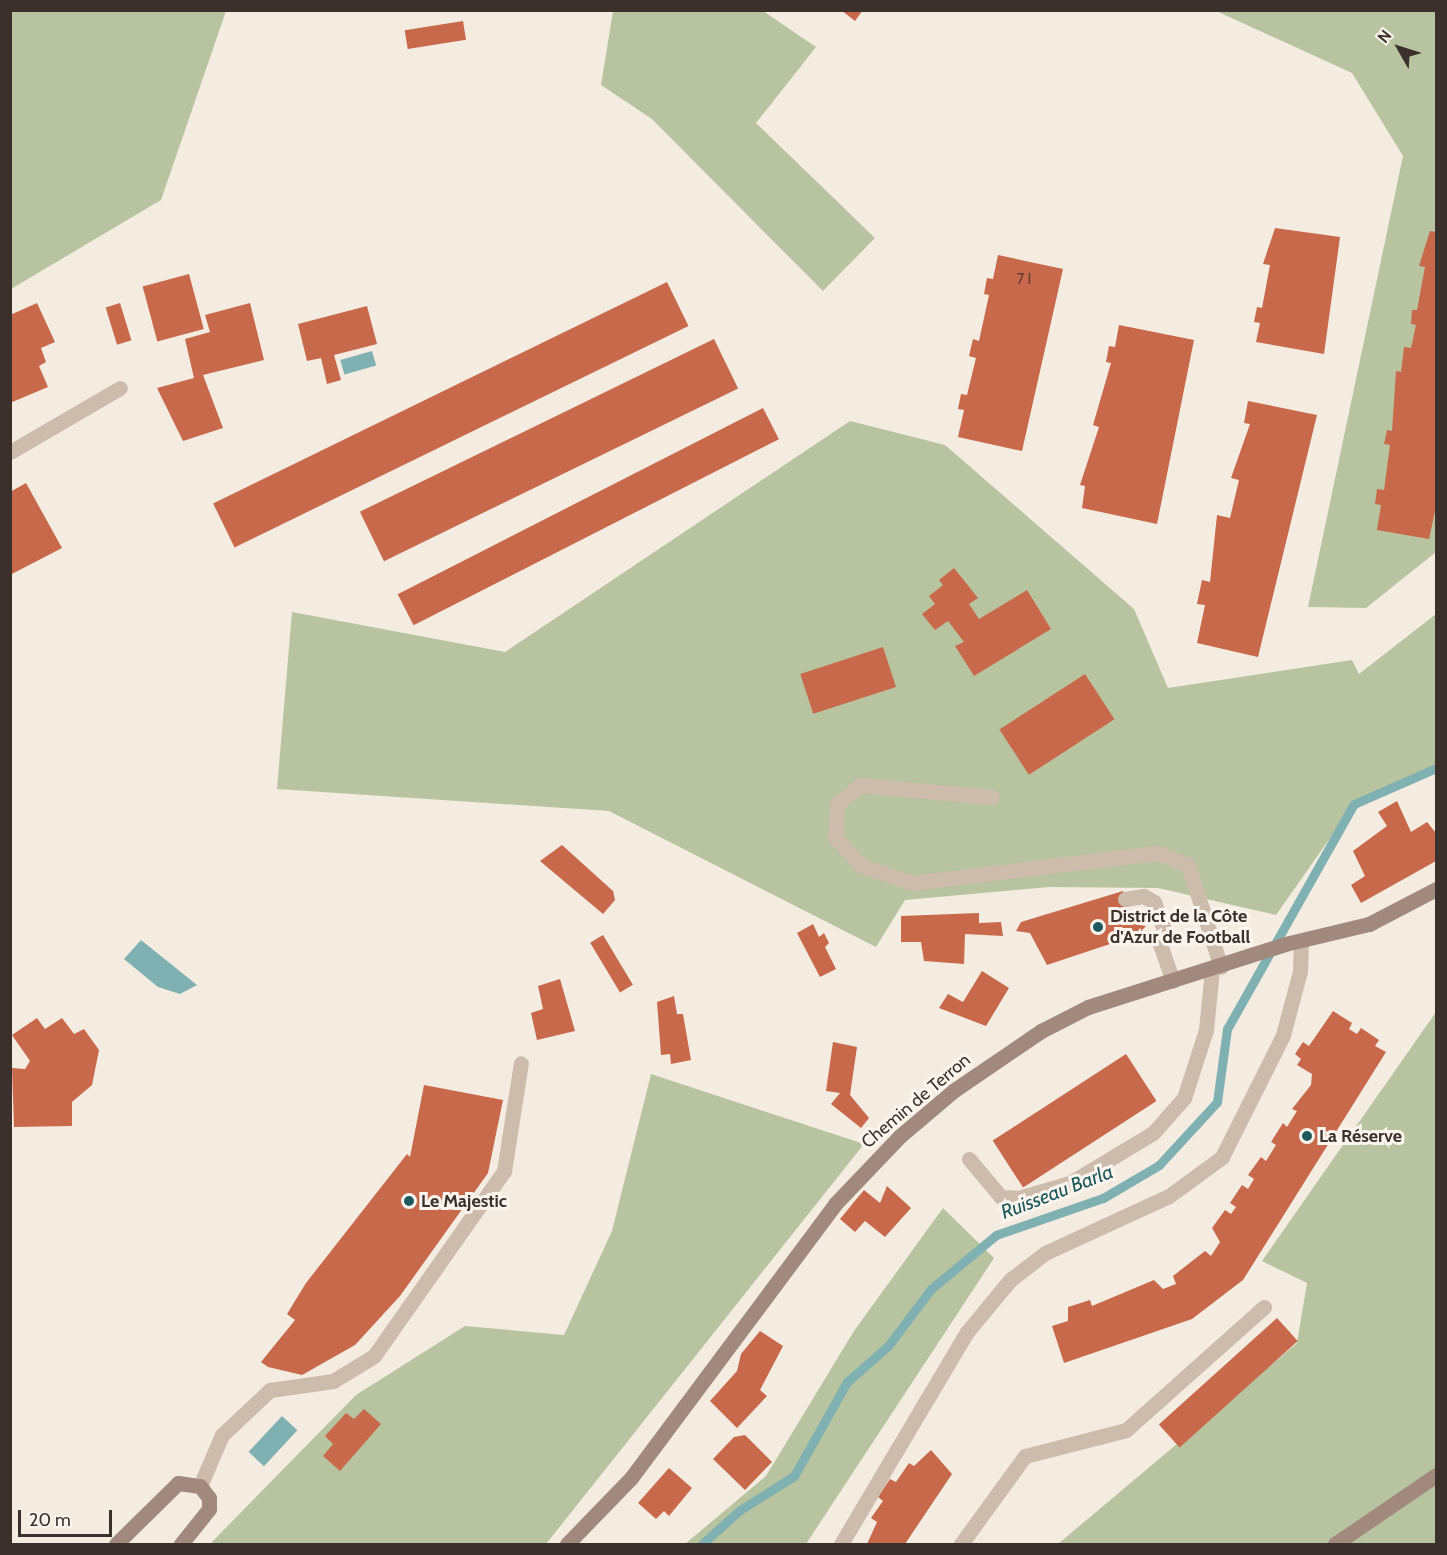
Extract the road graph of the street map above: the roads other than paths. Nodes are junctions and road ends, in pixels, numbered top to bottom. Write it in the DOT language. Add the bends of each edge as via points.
graph roads {
  1 [pos="120,388"];
  2 [pos="10,452"];
  3 [pos="992,797"];
  4 [pos="1437,889"];
  5 [pos="1125,899"];
  6 [pos="1293,942"];
  7 [pos="1217,968"];
  8 [pos="1173,981"];
  9 [pos="521,1063"];
  10 [pos="969,1159"];
  11 [pos="1264,1307"];
  12 [pos="1437,1475"];
  13 [pos="200,1486"];
  14 [pos="116,1545"];
  15 [pos="181,1545"];
  16 [pos="567,1545"];
  17 [pos="841,1545"];
  18 [pos="961,1545"];
  19 [pos="1335,1545"];
  1 -- 2 [label="lane"];
  3 -- 7 [label="lane" via="861,785 837,804 835,837 860,865 912,883 1158,853 1188,865"];
  4 -- 6 [label="street, Chemin de Terron" via="1370,924"];
  5 -- 8 [label="lane" via="1144,896 1154,902 1164,930 1160,944"];
  6 -- 7 [label="street, Chemin de Terron"];
  6 -- 17 [label="lane" via="1300,971 1283,1035 1222,1157 1169,1196 1045,1253 1010,1280 967,1332"];
  7 -- 8 [label="street, Chemin de Terron"];
  7 -- 10 [label="lane" via="1206,1030 1184,1098 1153,1133 1070,1183 1018,1198 1001,1197 986,1185"];
  8 -- 16 [label="street, Chemin de Terron" via="1088,1007 1041,1031 900,1136 835,1204 631,1478"];
  9 -- 13 [label="lane" via="504,1170 374,1356 333,1381 270,1390 222,1435"];
  11 -- 18 [label="lane" via="1126,1430 1024,1456"];
  12 -- 19 [label="street"];
  13 -- 14 [label="street" via="171,1486"];
  13 -- 15 [label="street" via="209,1509"];
}
